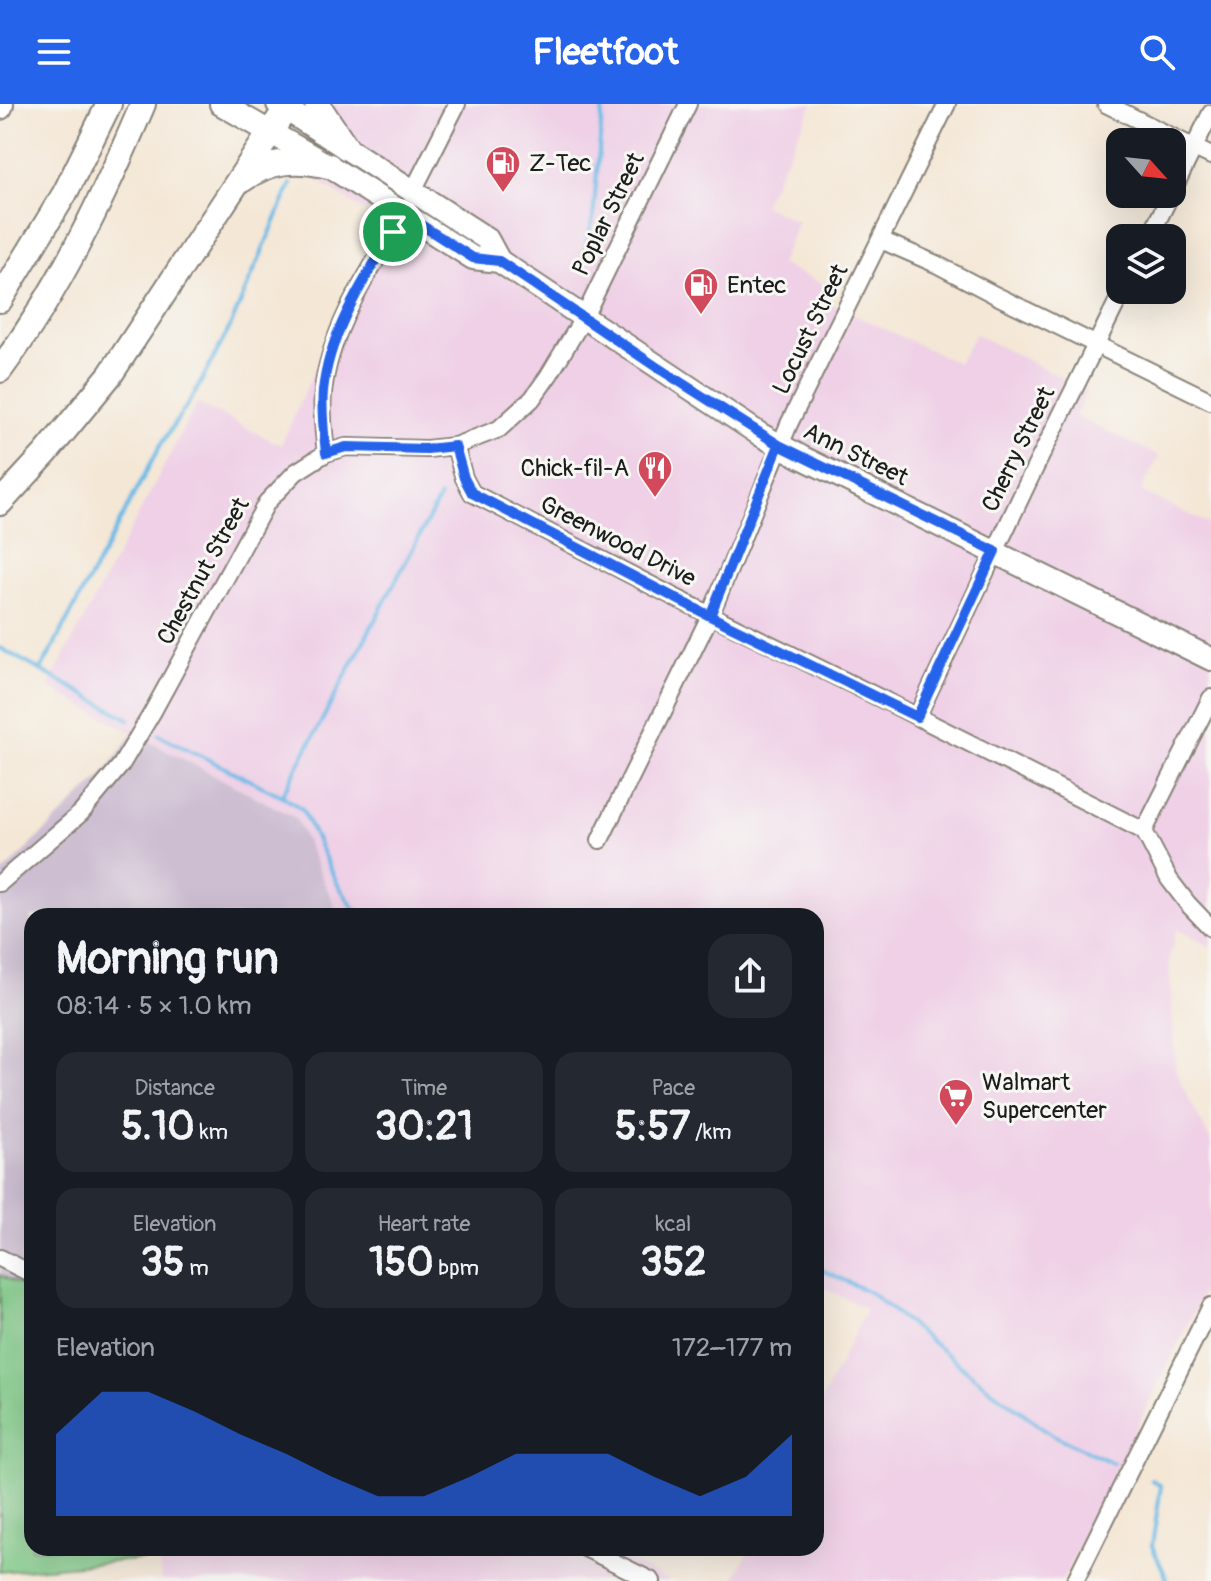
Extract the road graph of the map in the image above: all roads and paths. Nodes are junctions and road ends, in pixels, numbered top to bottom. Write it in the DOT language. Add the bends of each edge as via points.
graph roads {
  1 [pos="109,104"];
  2 [pos="221,104"];
  3 [pos="317,104"];
  4 [pos="457,104"];
  5 [pos="688,104"];
  6 [pos="947,104"];
  7 [pos="1106,104"];
  8 [pos="284,106"];
  9 [pos="141,108"];
  10 [pos="1211,113"];
  11 [pos="270,132"];
  12 [pos="346,147"];
  13 [pos="1194,147"];
  14 [pos="1211,156"];
  15 [pos="1186,163"];
  16 [pos="329,166"];
  17 [pos="233,187"];
  18 [pos="413,191"];
  19 [pos="404,214"];
  20 [pos="881,240"];
  21 [pos="499,261"];
  22 [pos="0,300"];
  23 [pos="1116,304"];
  24 [pos="584,317"];
  25 [pos="1096,345"];
  26 [pos="0,370"];
  27 [pos="1211,401"];
  28 [pos="779,445"];
  29 [pos="455,446"];
  30 [pos="326,453"];
  31 [pos="0,503"];
  32 [pos="995,551"];
  33 [pos="710,616"];
  34 [pos="1211,659"];
  35 [pos="1211,698"];
  36 [pos="917,717"];
  37 [pos="1144,831"];
  38 [pos="600,840"];
  39 [pos="0,883"];
  40 [pos="1211,928"];
  41 [pos="0,1258"];
  42 [pos="24,1270"];
  43 [pos="1211,1306"];
  44 [pos="601,1556"];
  45 [pos="652,1581"];
  46 [pos="1075,1581"];
  1 -- 22 [label="highway" via="65,193"];
  2 -- 11 [label="main road, Ann Street"];
  3 -- 12 [label="highway"];
  4 -- 18 [label="street"];
  5 -- 24 [label="street, Poplar Street"];
  6 -- 20 [label="street, Locust Street"];
  7 -- 13 [label="street"];
  8 -- 11 [label="highway"];
  8 -- 12 [label="main road, Ann Street"];
  9 -- 26 [label="highway" via="85,232"];
  10 -- 13 [label="street"];
  11 -- 16 [label="main road, Ann Street"];
  11 -- 17 [label="highway"];
  12 -- 18 [label="main road, Ann Street"];
  13 -- 14 [label="street"];
  13 -- 15 [label="street"];
  16 -- 17 [label="highway" via="281,161 252,172"];
  16 -- 19 [label="main road, Ann Street"];
  17 -- 31 [label="highway" via="110,375"];
  18 -- 21 [label="main road, Ann Street" via="487,239"];
  19 -- 21 [label="main road, Ann Street" via="473,258"];
  19 -- 30 [label="street" via="345,315 326,370"];
  20 -- 25 [label="street"];
  20 -- 28 [label="street, Locust Street"];
  21 -- 24 [label="main road, Ann Street"];
  23 -- 25 [label="street, Cherry Street"];
  24 -- 28 [label="main road, Ann Street"];
  24 -- 29 [label="street, Poplar Street" via="532,399 499,429"];
  25 -- 27 [label="street"];
  25 -- 32 [label="street, Cherry Street"];
  28 -- 32 [label="main road, Ann Street"];
  28 -- 33 [label="street, Locust Street"];
  29 -- 30 [label="street, Poplar Street" via="346,447"];
  29 -- 33 [label="street, Greenwood Drive" via="472,493"];
  30 -- 39 [label="street, Chestnut Street" via="296,472 267,502 121,765 72,822"];
  32 -- 34 [label="main road, Ann Street"];
  32 -- 36 [label="street, Cherry Street"];
  33 -- 36 [label="street, Greenwood Drive"];
  33 -- 38 [label="street, Locust Street"];
  35 -- 37 [label="street"];
  36 -- 37 [label="street, Greenwood Drive"];
  37 -- 40 [label="street" via="1169,879"];
  41 -- 42 [label="street"];
  43 -- 46 [label="street"];
  44 -- 45 [label="street"];
}
